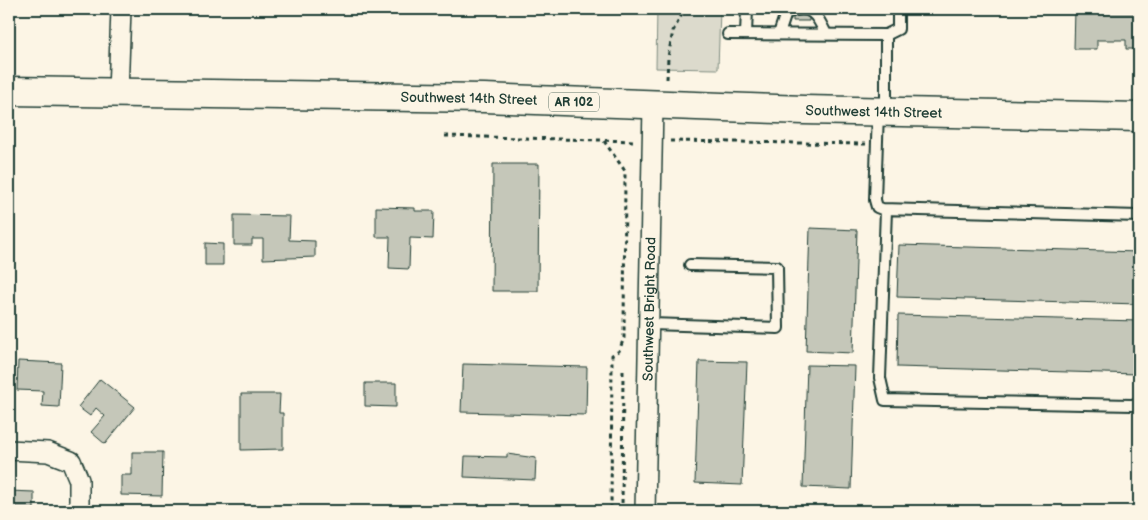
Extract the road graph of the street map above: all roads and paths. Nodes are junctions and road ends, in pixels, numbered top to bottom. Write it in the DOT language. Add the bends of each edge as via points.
graph roads {
  1 [pos="121,9"];
  2 [pos="685,9"];
  3 [pos="747,9"];
  4 [pos="898,9"];
  5 [pos="728,34"];
  6 [pos="746,34"];
  7 [pos="779,34"];
  8 [pos="826,34"];
  9 [pos="886,35"];
  10 [pos="667,79"];
  11 [pos="9,91"];
  12 [pos="118,93"];
  13 [pos="653,105"];
  14 [pos="882,111"];
  15 [pos="1139,117"];
  16 [pos="444,136"];
  17 [pos="604,140"];
  18 [pos="638,141"];
  19 [pos="670,141"];
  20 [pos="876,144"];
  21 [pos="886,210"];
  22 [pos="1139,216"];
  23 [pos="690,265"];
  24 [pos="650,324"];
  25 [pos="622,371"];
  26 [pos="1139,403"];
  27 [pos="9,450"];
  28 [pos="79,511"];
  29 [pos="611,511"];
  30 [pos="622,511"];
  31 [pos="644,511"];
  1 -- 12 [label="street"];
  2 -- 10 [label="path" via="673,31"];
  3 -- 6 [label="lane"];
  4 -- 9 [label="lane" via="898,29"];
  5 -- 6 [label="lane"];
  6 -- 7 [label="lane"];
  7 -- 8 [label="lane"];
  7 -- 8 [label="lane" via="786,13 796,9 817,15"];
  8 -- 9 [label="lane"];
  9 -- 14 [label="lane"];
  11 -- 12 [label="main road, Southwest 14th Street / AR 102"];
  12 -- 13 [label="main road, Southwest 14th Street / AR 102" via="464,98"];
  13 -- 14 [label="main road, Southwest 14th Street / AR 102"];
  13 -- 24 [label="street, Southwest Bright Road"];
  14 -- 15 [label="main road, Southwest 14th Street / AR 102"];
  14 -- 20 [label="lane"];
  16 -- 17 [label="path"];
  17 -- 18 [label="path"];
  17 -- 29 [label="path" via="625,171 624,338 619,351 612,355"];
  19 -- 20 [label="path"];
  20 -- 21 [label="lane" via="875,200 877,207"];
  21 -- 22 [label="lane"];
  21 -- 26 [label="lane" via="880,378 885,400"];
  23 -- 24 [label="lane" via="778,267 778,328"];
  24 -- 31 [label="street, Southwest Bright Road"];
  25 -- 30 [label="path"];
  27 -- 28 [label="street" via="48,452 71,461 79,480"];
}
